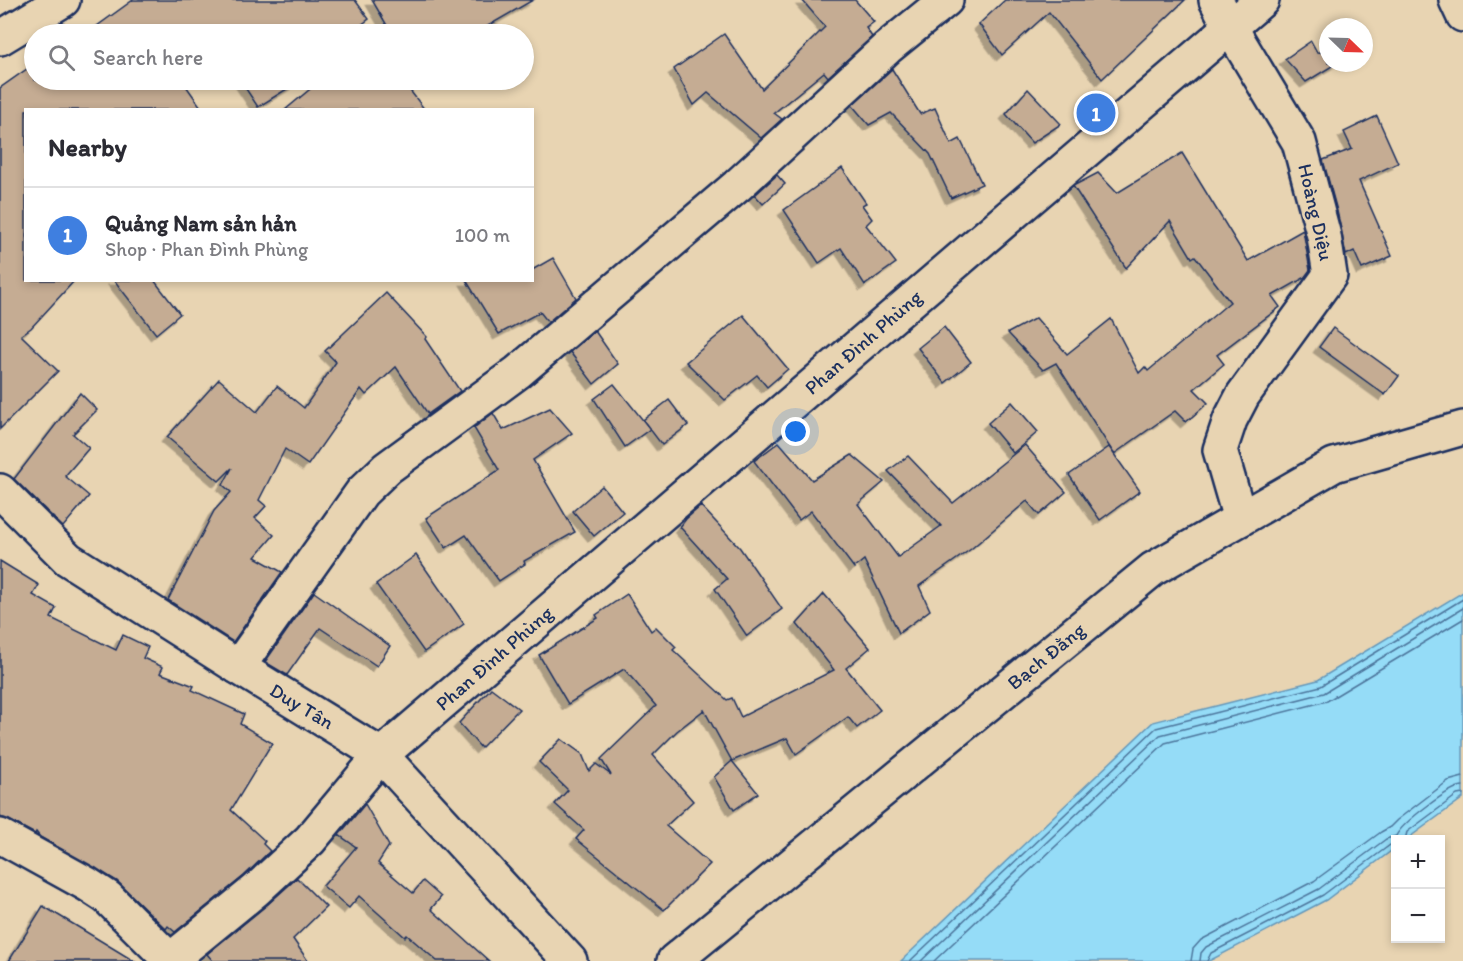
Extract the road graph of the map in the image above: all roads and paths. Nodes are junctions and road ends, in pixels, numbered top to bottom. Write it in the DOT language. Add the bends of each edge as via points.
graph roads {
  1 [pos="63,0"];
  2 [pos="946,0"];
  3 [pos="1262,0"];
  4 [pos="1456,0"];
  5 [pos="1223,13"];
  6 [pos="1463,15"];
  7 [pos="0,38"];
  8 [pos="1463,428"];
  9 [pos="0,490"];
  10 [pos="1240,519"];
  11 [pos="238,667"];
  12 [pos="381,755"];
  13 [pos="0,836"];
  14 [pos="170,961"];
  15 [pos="570,961"];
  16 [pos="674,961"];
  1 -- 7 [label="street"];
  2 -- 11 [label="street" via="887,48 737,186 518,372 387,468 362,492"];
  3 -- 5 [label="street, Phan Đình Phùng"];
  4 -- 6 [label="street"];
  5 -- 10 [label="street, Hoàng Diệu" via="1299,142 1324,236 1330,275 1243,395 1230,420 1220,450"];
  5 -- 12 [label="street, Phan Đình Phùng"];
  8 -- 10 [label="street, Bạch Đằng" via="1334,465"];
  9 -- 11 [label="street, Duy Tân" via="68,559"];
  10 -- 16 [label="street, Bạch Đằng" via="1153,569"];
  11 -- 12 [label="street, Duy Tân"];
  12 -- 14 [label="street, Phan Đình Phùng" via="310,840"];
  12 -- 15 [label="street, Duy Tân"];
  13 -- 14 [label="street" via="107,897"];
}
